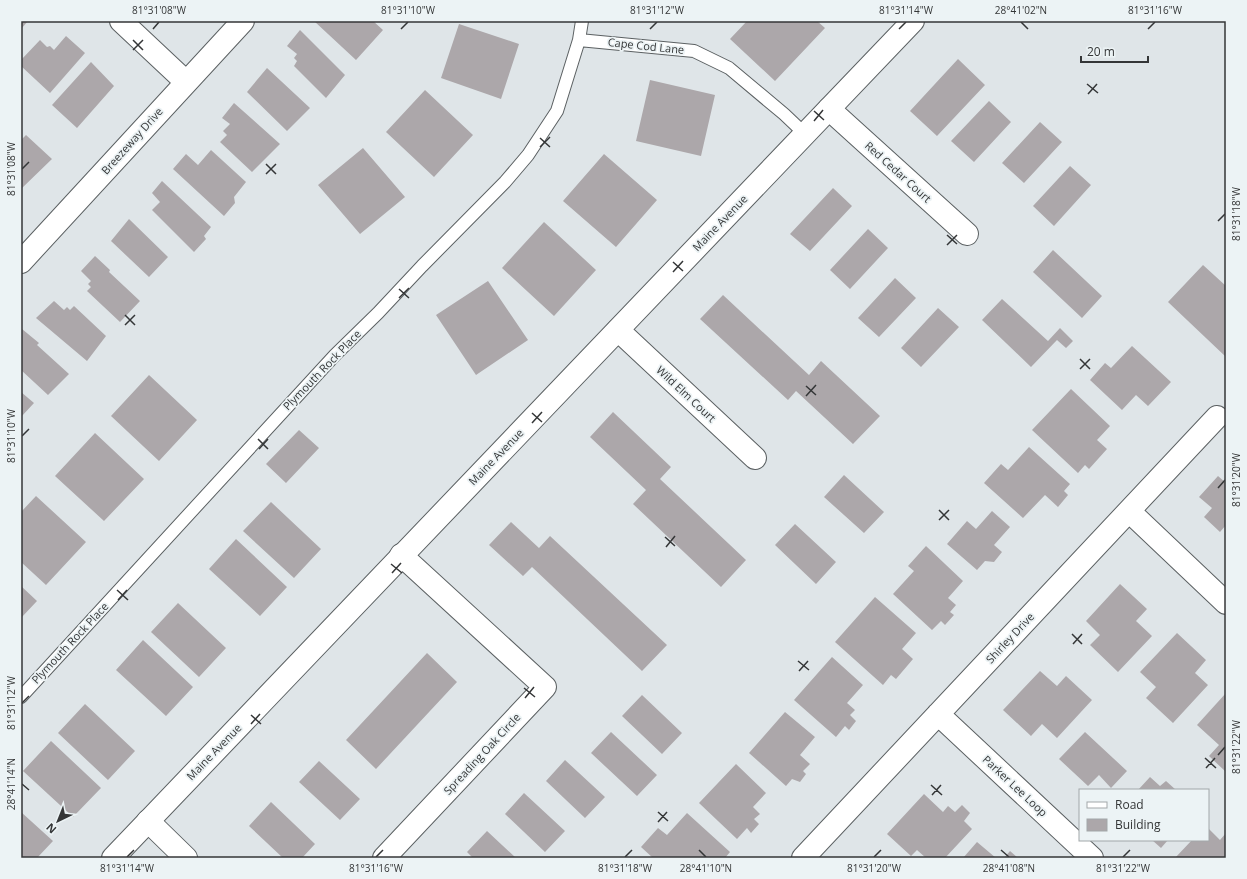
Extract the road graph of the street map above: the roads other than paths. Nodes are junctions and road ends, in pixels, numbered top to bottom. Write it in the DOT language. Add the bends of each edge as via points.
graph roads {
  1 [pos="121,21"];
  2 [pos="243,21"];
  3 [pos="582,21"];
  4 [pos="913,21"];
  5 [pos="579,40"];
  6 [pos="186,82"];
  7 [pos="829,109"];
  8 [pos="805,134"];
  9 [pos="967,234"];
  10 [pos="21,262"];
  11 [pos="618,330"];
  12 [pos="1217,418"];
  13 [pos="755,458"];
  14 [pos="1129,511"];
  15 [pos="401,555"];
  16 [pos="1226,603"];
  17 [pos="21,697"];
  18 [pos="938,714"];
  19 [pos="148,822"];
  20 [pos="113,858"];
  21 [pos="186,858"];
  22 [pos="384,858"];
  23 [pos="803,858"];
  24 [pos="1092,858"];
  1 -- 6 [label="street"];
  2 -- 6 [label="street, Breezeway Drive"];
  3 -- 5 [label="lane, Plymouth Rock Place"];
  4 -- 7 [label="street, Maine Avenue"];
  5 -- 8 [label="lane, Cape Cod Lane" via="694,51 729,68"];
  5 -- 17 [label="lane, Plymouth Rock Place" via="557,111 528,155 505,182 335,355"];
  6 -- 10 [label="street, Breezeway Drive"];
  7 -- 8 [label="street, Maine Avenue"];
  7 -- 9 [label="street, Red Cedar Court"];
  8 -- 11 [label="street, Maine Avenue"];
  11 -- 13 [label="street, Wild Elm Court"];
  11 -- 15 [label="street, Maine Avenue"];
  12 -- 14 [label="street, Shirley Drive"];
  14 -- 16 [label="street"];
  14 -- 18 [label="street, Shirley Drive"];
  15 -- 19 [label="street, Maine Avenue"];
  15 -- 22 [label="street, Spreading Oak Circle" via="545,686"];
  18 -- 23 [label="street, Shirley Drive"];
  18 -- 24 [label="street, Parker Lee Loop"];
  19 -- 20 [label="street, Maine Avenue"];
  19 -- 21 [label="street"];
}
